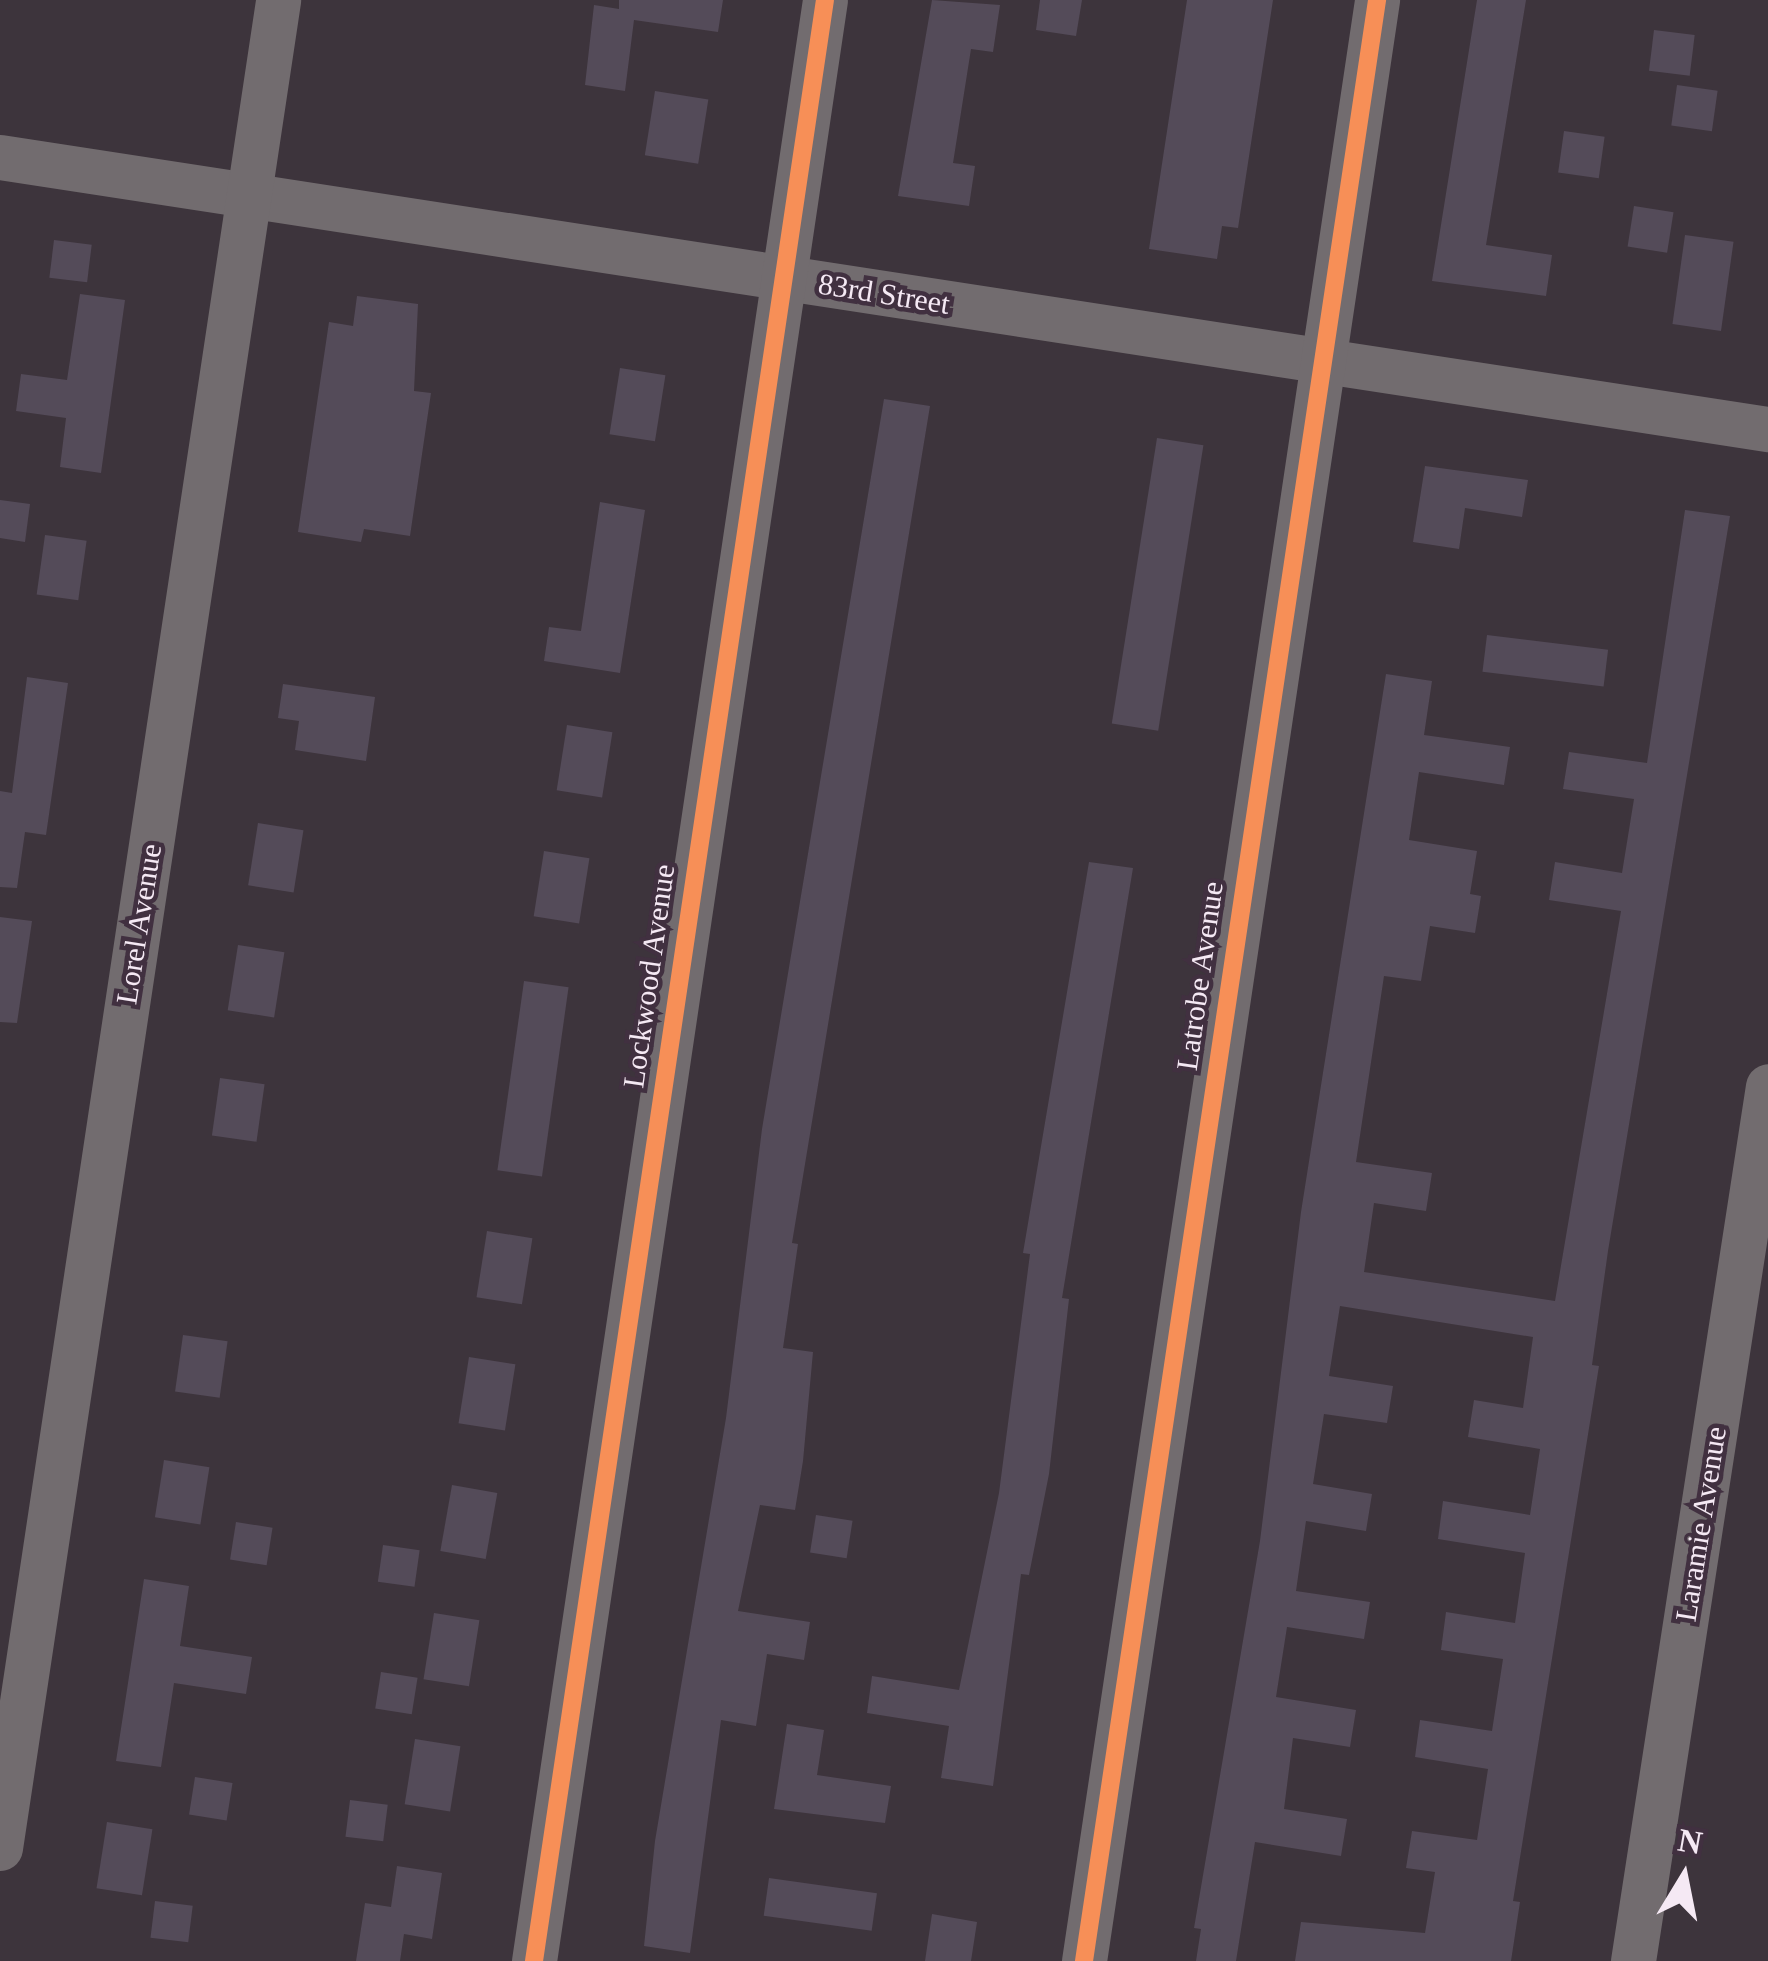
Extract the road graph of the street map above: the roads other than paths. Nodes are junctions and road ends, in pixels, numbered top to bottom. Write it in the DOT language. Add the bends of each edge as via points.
graph roads {
  1 [pos="278,0"];
  2 [pos="825,0"];
  3 [pos="1377,0"];
  4 [pos="0,158"];
  5 [pos="249,196"];
  6 [pos="783,278"];
  7 [pos="1322,361"];
  8 [pos="1768,429"];
  9 [pos="1768,1086"];
  10 [pos="0,1848"];
  11 [pos="534,1961"];
  12 [pos="1084,1961"];
  13 [pos="1633,1961"];
  1 -- 5 [label="street, Lorel Avenue"];
  2 -- 6 [label="street, Lockwood Avenue"];
  3 -- 7 [label="street, Latrobe Avenue"];
  4 -- 5 [label="street, 83rd Street"];
  5 -- 6 [label="street, 83rd Street"];
  5 -- 10 [label="street, Lorel Avenue"];
  6 -- 7 [label="street, 83rd Street"];
  6 -- 11 [label="street, Lockwood Avenue"];
  7 -- 8 [label="street, 83rd Street"];
  7 -- 12 [label="street, Latrobe Avenue"];
  9 -- 13 [label="street, Laramie Avenue"];
}
